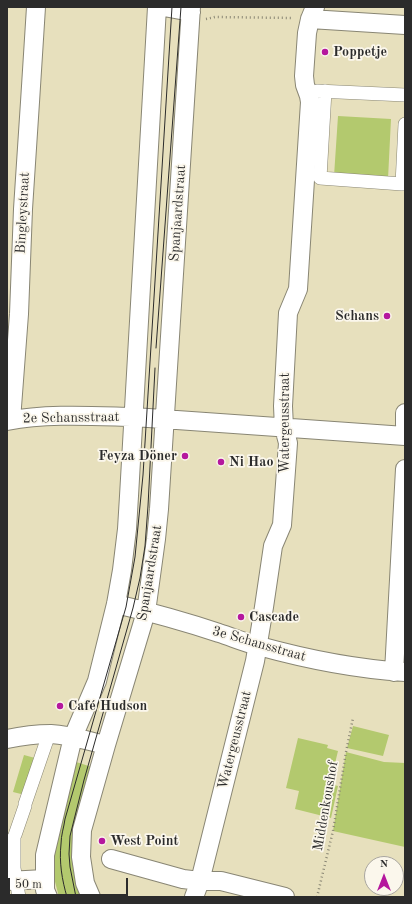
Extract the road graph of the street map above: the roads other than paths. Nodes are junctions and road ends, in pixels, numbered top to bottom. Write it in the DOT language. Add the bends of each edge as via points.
graph roads {
  1 [pos="36,7"];
  2 [pos="157,7"];
  3 [pos="164,7"];
  4 [pos="312,13"];
  5 [pos="191,14"];
  6 [pos="405,25"];
  7 [pos="307,91"];
  8 [pos="325,91"];
  9 [pos="405,95"];
  10 [pos="405,124"];
  11 [pos="403,185"];
  12 [pos="405,413"];
  13 [pos="134,417"];
  14 [pos="164,419"];
  15 [pos="9,420"];
  16 [pos="405,425"];
  17 [pos="284,428"];
  18 [pos="405,436"];
  19 [pos="405,469"];
  20 [pos="116,604"];
  21 [pos="146,612"];
  22 [pos="258,646"];
  23 [pos="399,672"];
  24 [pos="62,736"];
  25 [pos="7,739"];
  26 [pos="106,745"];
  27 [pos="111,859"];
  28 [pos="13,879"];
  29 [pos="45,879"];
  30 [pos="197,889"];
  31 [pos="48,897"];
  32 [pos="91,897"];
  33 [pos="285,897"];
  1 -- 15 [label="street, Bingleystraat" via="19,314"];
  2 -- 13 [label="street, Spanjaardstraat"];
  3 -- 5 [label="street"];
  4 -- 6 [label="street"];
  4 -- 7 [label="street, Watergeusstraat" via="307,33 304,76"];
  5 -- 14 [label="street, Spanjaardstraat"];
  7 -- 8 [label="street"];
  7 -- 17 [label="street, Watergeusstraat" via="310,102 298,289 288,313"];
  8 -- 9 [label="street"];
  8 -- 11 [label="street" via="320,178"];
  10 -- 11 [label="street"];
  12 -- 16 [label="street"];
  13 -- 14 [label="street"];
  13 -- 15 [label="street, 2e Schansstraat" via="49,416"];
  13 -- 20 [label="street, Spanjaardstraat" via="127,529"];
  14 -- 17 [label="street"];
  14 -- 21 [label="street, Spanjaardstraat" via="160,501"];
  17 -- 18 [label="street"];
  17 -- 22 [label="street, Watergeusstraat" via="288,443 282,525 273,546"];
  19 -- 23 [label="street"];
  20 -- 21 [label="street, 3e Schansstraat"];
  20 -- 24 [label="street, Spanjaardstraat" via="97,681"];
  21 -- 22 [label="street, 3e Schansstraat"];
  21 -- 26 [label="street, Spanjaardstraat"];
  22 -- 23 [label="street, 3e Schansstraat" via="313,659"];
  22 -- 30 [label="street, Watergeusstraat"];
  24 -- 25 [label="street" via="25,736"];
  24 -- 26 [label="street"];
  24 -- 28 [label="street" via="25,805 14,836"];
  24 -- 29 [label="street, Spanjaardstraat" via="45,855"];
  26 -- 32 [label="street, Spanjaardstraat" via="82,830 81,857 85,883"];
  27 -- 30 [label="street" via="183,879"];
  28 -- 29 [label="street"];
  29 -- 31 [label="street, Spanjaardstraat"];
  30 -- 33 [label="street" via="221,881"];
}
